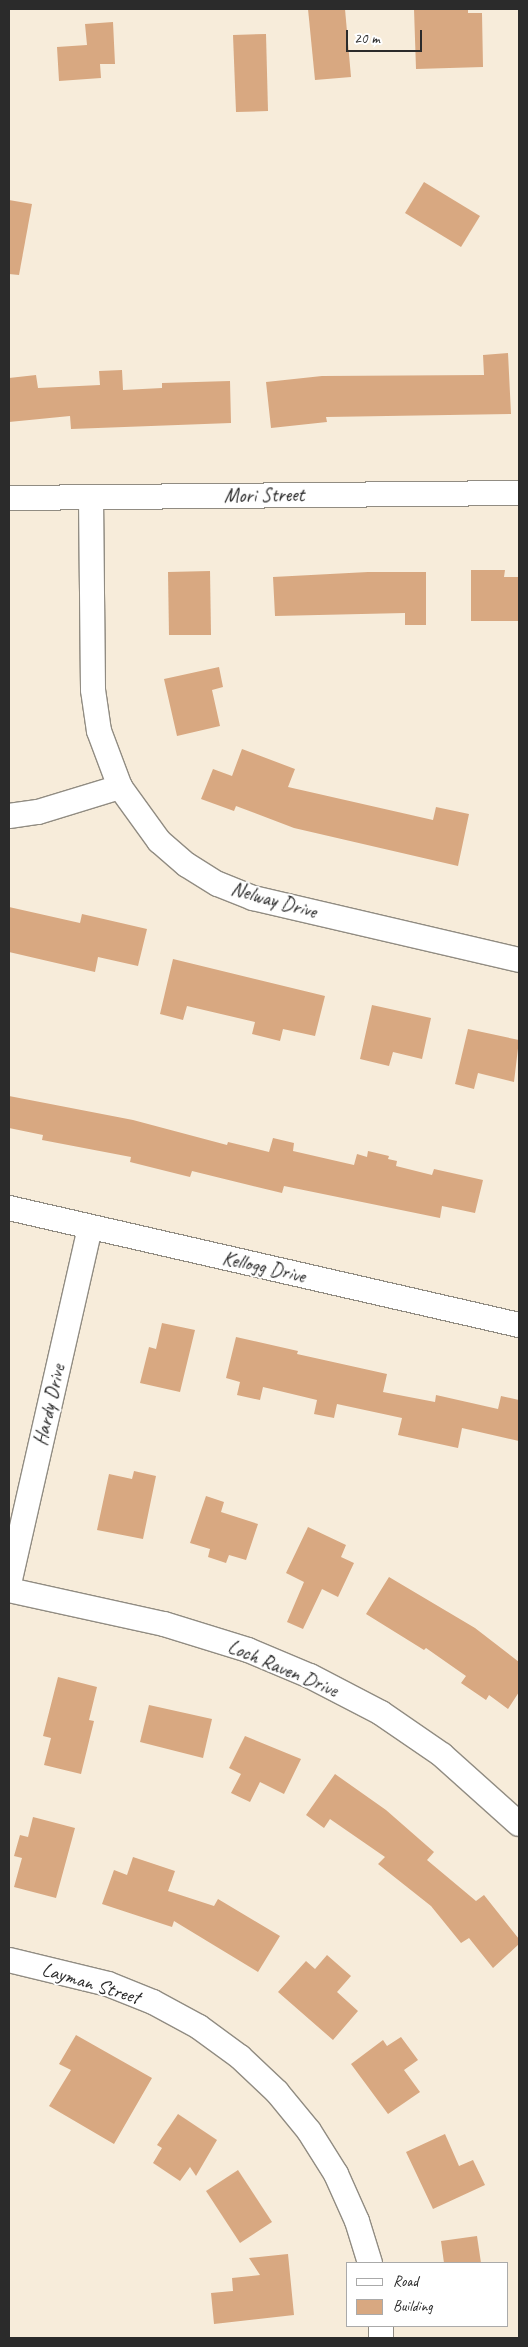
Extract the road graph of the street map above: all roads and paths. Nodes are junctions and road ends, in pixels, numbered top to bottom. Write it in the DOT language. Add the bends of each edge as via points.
graph roads {
  1 [pos="519,493"];
  2 [pos="91,497"];
  3 [pos="9,498"];
  4 [pos="120,787"];
  5 [pos="9,816"];
  6 [pos="519,960"];
  7 [pos="9,1208"];
  8 [pos="90,1227"];
  9 [pos="519,1325"];
  10 [pos="9,1584"];
  11 [pos="9,1590"];
  12 [pos="519,1824"];
  13 [pos="9,1960"];
  14 [pos="370,2262"];
  1 -- 2 [label="street, Mori Street"];
  2 -- 3 [label="street, Mori Street"];
  2 -- 4 [label="street, Nelway Drive" via="93,690 99,731"];
  4 -- 5 [label="street" via="38,812"];
  4 -- 6 [label="street, Nelway Drive" via="160,841 187,865 218,884 253,898"];
  7 -- 8 [label="street, Kellogg Drive"];
  8 -- 9 [label="street, Kellogg Drive"];
  8 -- 10 [label="street, Hardy Drive"];
  11 -- 12 [label="street, Loch Raven Drive" via="164,1624 248,1650 310,1676 381,1713 442,1755"];
  13 -- 14 [label="street, Layman Street" via="108,1984 153,2002 198,2026 240,2057 277,2092 309,2131 336,2174 357,2221"];
}
